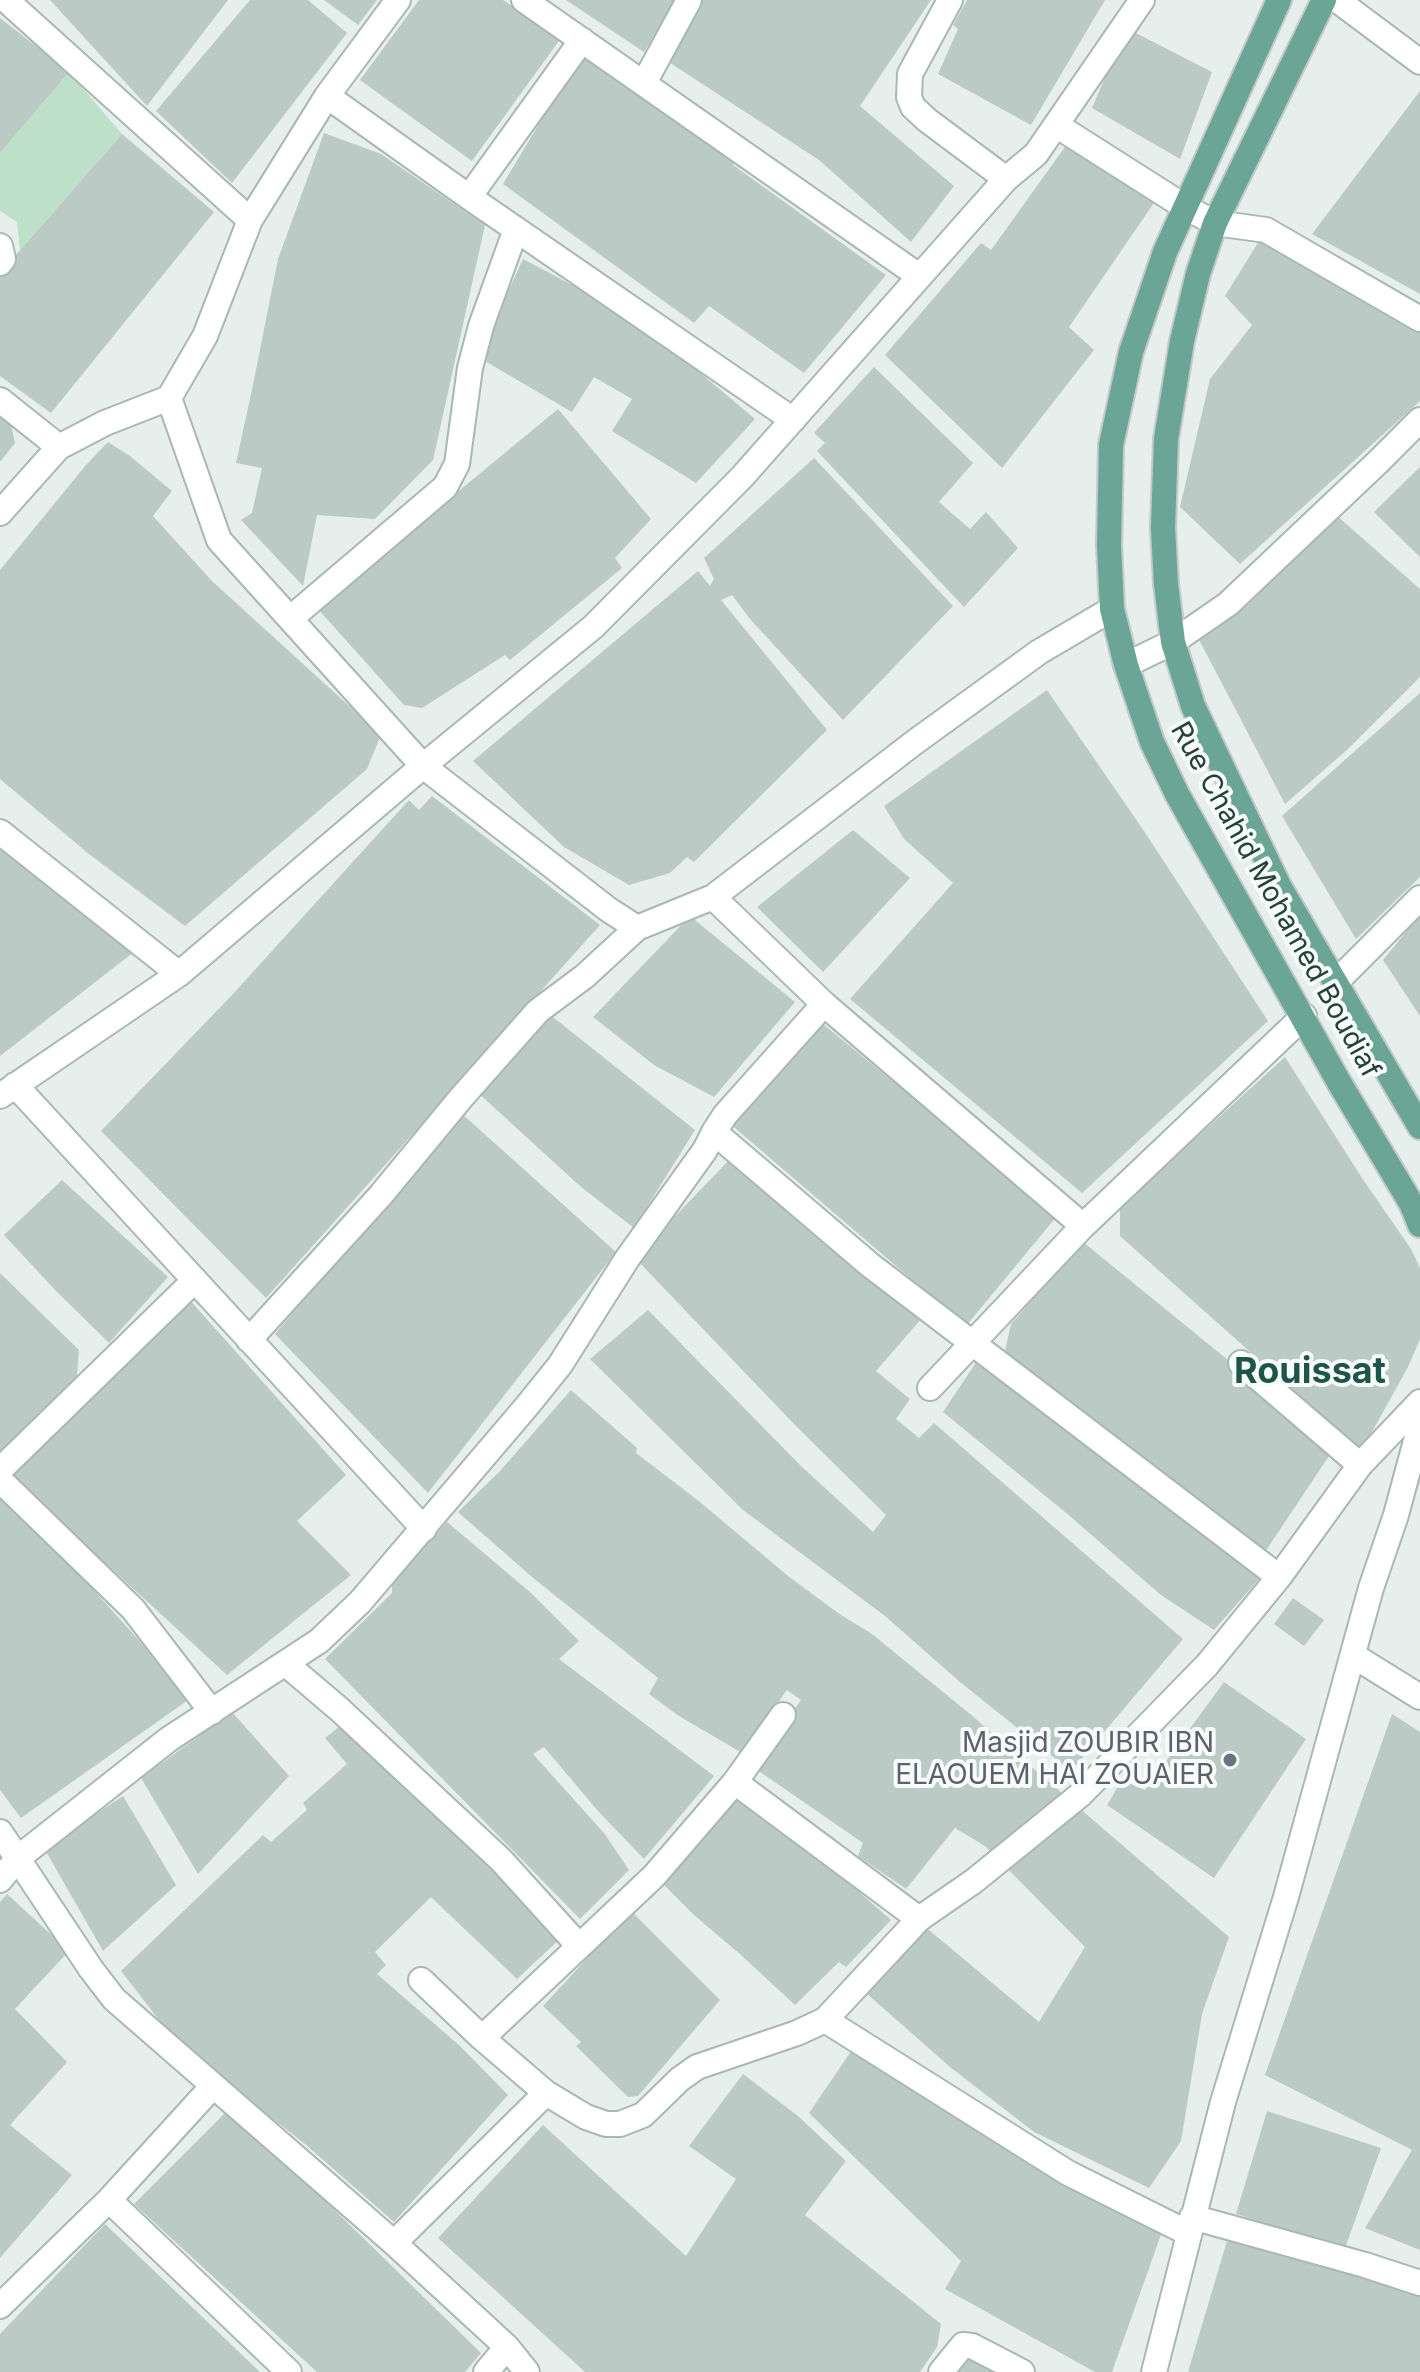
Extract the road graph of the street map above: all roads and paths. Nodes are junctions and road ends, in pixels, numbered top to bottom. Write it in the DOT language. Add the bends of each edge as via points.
graph roads {
  1 [pos="398,0"];
  2 [pos="524,0"];
  3 [pos="689,0"];
  4 [pos="950,0"];
  5 [pos="1142,0"];
  6 [pos="1279,0"];
  7 [pos="1324,0"];
  8 [pos="1337,0"];
  9 [pos="3,1"];
  10 [pos="582,40"];
  11 [pos="1420,62"];
  12 [pos="644,83"];
  13 [pos="327,96"];
  14 [pos="1056,125"];
  15 [pos="1006,179"];
  16 [pos="469,197"];
  17 [pos="1185,207"];
  18 [pos="250,220"];
  19 [pos="1215,223"];
  20 [pos="516,229"];
  21 [pos="0,246"];
  22 [pos="0,263"];
  23 [pos="919,276"];
  24 [pos="1420,319"];
  25 [pos="169,398"];
  26 [pos="0,400"];
  27 [pos="793,420"];
  28 [pos="1420,420"];
  29 [pos="59,447"];
  30 [pos="0,513"];
  31 [pos="1112,609"];
  32 [pos="291,618"];
  33 [pos="1173,642"];
  34 [pos="1126,665"];
  35 [pos="423,766"];
  36 [pos="0,832"];
  37 [pos="713,897"];
  38 [pos="1420,898"];
  39 [pos="637,928"];
  40 [pos="179,974"];
  41 [pos="1335,983"];
  42 [pos="824,1004"];
  43 [pos="1304,1016"];
  44 [pos="8,1090"];
  45 [pos="1420,1127"];
  46 [pos="714,1132"];
  47 [pos="1417,1207"];
  48 [pos="1083,1226"];
  49 [pos="195,1280"];
  50 [pos="249,1340"];
  51 [pos="972,1344"];
  52 [pos="1241,1363"];
  53 [pos="930,1388"];
  54 [pos="1420,1402"];
  55 [pos="1420,1426"];
  56 [pos="1360,1465"];
  57 [pos="0,1470"];
  58 [pos="0,1480"];
  59 [pos="1420,1490"];
  60 [pos="1396,1515"];
  61 [pos="424,1529"];
  62 [pos="1279,1577"];
  63 [pos="1354,1656"];
  64 [pos="286,1664"];
  65 [pos="1420,1697"];
  66 [pos="212,1712"];
  67 [pos="783,1715"];
  68 [pos="735,1782"];
  69 [pos="0,1832"];
  70 [pos="18,1858"];
  71 [pos="0,1880"];
  72 [pos="919,1919"];
  73 [pos="579,1946"];
  74 [pos="421,1980"];
  75 [pos="825,2020"];
  76 [pos="482,2038"];
  77 [pos="213,2086"];
  78 [pos="546,2093"];
  79 [pos="109,2200"];
  80 [pos="1190,2225"];
  81 [pos="394,2243"];
  82 [pos="1420,2283"];
  83 [pos="0,2306"];
  84 [pos="507,2347"];
  85 [pos="289,2372"];
  86 [pos="486,2372"];
  87 [pos="527,2372"];
  88 [pos="941,2372"];
  89 [pos="1022,2372"];
  90 [pos="1154,2372"];
  1 -- 13 [label="street"];
  2 -- 10 [label="street"];
  3 -- 12 [label="street"];
  4 -- 15 [label="street" via="910,74 909,97 927,120"];
  5 -- 14 [label="street"];
  6 -- 17 [label="main road, Rue Chahid Mohamed Boudiaf"];
  7 -- 19 [label="main road, Rue Chahid Mohamed Boudiaf"];
  8 -- 11 [label="street"];
  9 -- 18 [label="street"];
  10 -- 12 [label="street"];
  10 -- 16 [label="street"];
  12 -- 23 [label="street"];
  13 -- 16 [label="street"];
  13 -- 18 [label="street"];
  14 -- 15 [label="street" via="1036,154"];
  14 -- 17 [label="street"];
  15 -- 23 [label="street"];
  16 -- 20 [label="street"];
  17 -- 19 [label="street"];
  17 -- 31 [label="main road, Rue Chahid Mohamed Boudiaf" via="1136,338 1111,445"];
  18 -- 25 [label="street" via="205,336"];
  19 -- 24 [label="street" via="1266,230"];
  19 -- 33 [label="main road, Rue Chahid Mohamed Boudiaf" via="1182,341 1166,439 1163,528"];
  20 -- 27 [label="street"];
  20 -- 32 [label="street" via="481,326 457,464 445,487"];
  21 -- 22 [label="street"];
  23 -- 27 [label="street"];
  25 -- 29 [label="street"];
  25 -- 32 [label="street" via="219,540"];
  26 -- 29 [label="street"];
  27 -- 35 [label="street" via="593,627"];
  28 -- 33 [label="street" via="1228,604"];
  29 -- 30 [label="street"];
  31 -- 34 [label="main road, Rue Chahid Mohamed Boudiaf"];
  31 -- 37 [label="street" via="1039,652"];
  32 -- 35 [label="street"];
  33 -- 34 [label="street"];
  33 -- 41 [label="main road, Rue Chahid Mohamed Boudiaf" via="1206,734 1279,886"];
  34 -- 43 [label="main road, Rue Chahid Mohamed Boudiaf" via="1152,742 1177,794"];
  35 -- 39 [label="street"];
  35 -- 40 [label="street"];
  36 -- 40 [label="street"];
  37 -- 39 [label="street"];
  37 -- 42 [label="street"];
  38 -- 41 [label="street"];
  39 -- 50 [label="street" via="538,1011"];
  40 -- 44 [label="street"];
  41 -- 45 [label="main road, Rue Chahid Mohamed Boudiaf"];
  42 -- 46 [label="street"];
  42 -- 48 [label="street"];
  43 -- 47 [label="main road, Rue Chahid Mohamed Boudiaf"];
  43 -- 48 [label="street"];
  44 -- 49 [label="street"];
  46 -- 51 [label="street"];
  46 -- 61 [label="street" via="560,1365"];
  48 -- 51 [label="street"];
  49 -- 50 [label="street"];
  49 -- 57 [label="street"];
  50 -- 61 [label="street"];
  51 -- 53 [label="street"];
  51 -- 62 [label="street"];
  52 -- 56 [label="street"];
  54 -- 56 [label="street"];
  55 -- 60 [label="street"];
  56 -- 62 [label="street"];
  58 -- 66 [label="street" via="133,1609"];
  59 -- 60 [label="street"];
  60 -- 63 [label="street"];
  61 -- 64 [label="street" via="360,1602"];
  62 -- 72 [label="street" via="1207,1665 1080,1795"];
  63 -- 65 [label="street"];
  63 -- 80 [label="street"];
  64 -- 66 [label="street"];
  64 -- 73 [label="street" via="501,1860"];
  66 -- 70 [label="street" via="169,1739"];
  67 -- 68 [label="street"];
  68 -- 72 [label="street"];
  68 -- 73 [label="street" via="654,1876"];
  69 -- 70 [label="street"];
  70 -- 71 [label="street"];
  70 -- 77 [label="street" via="114,1999"];
  72 -- 75 [label="street"];
  73 -- 76 [label="street"];
  74 -- 76 [label="street"];
  75 -- 78 [label="street" via="697,2067 643,2115 620,2124 586,2117"];
  75 -- 80 [label="street" via="1068,2173"];
  76 -- 78 [label="street"];
  77 -- 79 [label="street"];
  77 -- 81 [label="street"];
  78 -- 81 [label="street"];
  79 -- 83 [label="street"];
  79 -- 85 [label="street"];
  80 -- 82 [label="street"];
  80 -- 90 [label="street"];
  81 -- 84 [label="street"];
  84 -- 86 [label="street"];
  84 -- 87 [label="street"];
  88 -- 89 [label="street" via="963,2345"];
}
